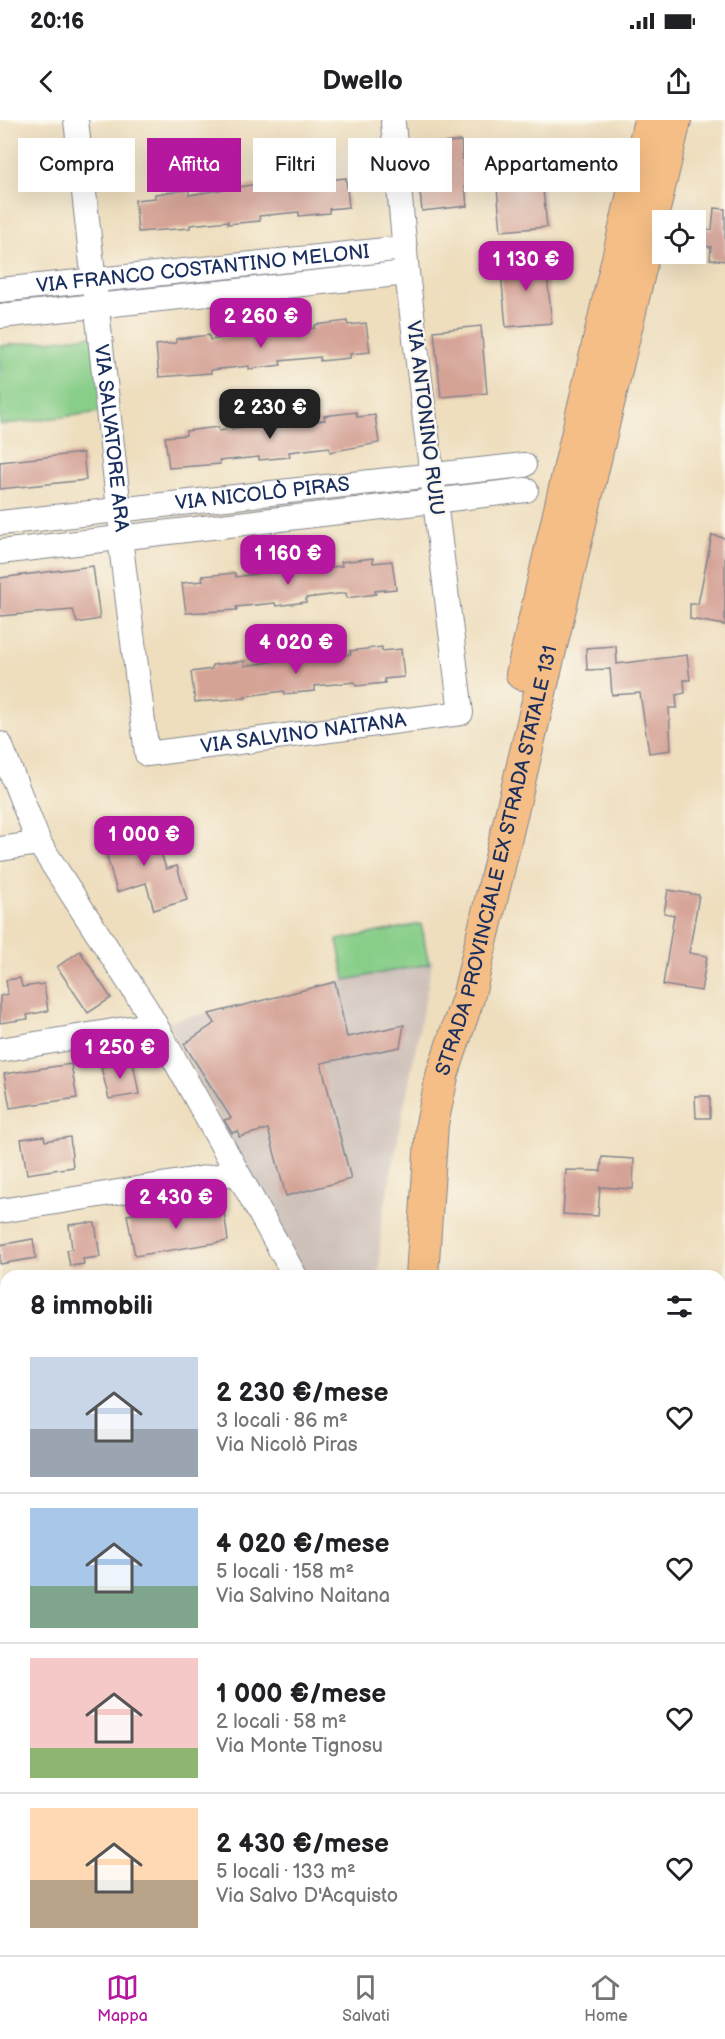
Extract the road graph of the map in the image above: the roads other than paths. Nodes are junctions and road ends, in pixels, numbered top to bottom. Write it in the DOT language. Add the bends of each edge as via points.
graph roads {
  1 [pos="76,120"];
  2 [pos="89,120"];
  3 [pos="650,120"];
  4 [pos="675,120"];
  5 [pos="393,123"];
  6 [pos="405,248"];
  7 [pos="407,273"];
  8 [pos="100,280"];
  9 [pos="0,290"];
  10 [pos="103,306"];
  11 [pos="0,316"];
  12 [pos="524,465"];
  13 [pos="433,477"];
  14 [pos="526,490"];
  15 [pos="435,503"];
  16 [pos="125,510"];
  17 [pos="0,523"];
  18 [pos="127,537"];
  19 [pos="0,552"];
  20 [pos="461,713"];
  21 [pos="0,744"];
  22 [pos="152,754"];
  23 [pos="39,843"];
  24 [pos="0,849"];
  25 [pos="155,1024"];
  26 [pos="0,1050"];
  27 [pos="443,1072"];
  28 [pos="236,1173"];
  29 [pos="0,1211"];
  30 [pos="292,1270"];
  31 [pos="422,1270"];
  1 -- 8 [label="street, VIA SALVATORE ARA"];
  2 -- 8 [label="street, VIA SALVATORE ARA"];
  3 -- 27 [label="main road, STRADA PROVINCIALE EX STRADA STATALE 131" via="448,996"];
  4 -- 27 [label="main road, STRADA PROVINCIALE EX STRADA STATALE 131" via="468,998"];
  5 -- 6 [label="street, VIA ANTONINO RUIU"];
  6 -- 7 [label="street, VIA ANTONINO RUIU"];
  6 -- 8 [label="street, VIA FRANCO COSTANTINO MELONI"];
  7 -- 10 [label="street, VIA FRANCO COSTANTINO MELONI"];
  7 -- 13 [label="street, VIA ANTONINO RUIU"];
  8 -- 9 [label="street, VIA FRANCO COSTANTINO MELONI"];
  8 -- 10 [label="street, VIA SALVATORE ARA"];
  10 -- 11 [label="street, VIA FRANCO COSTANTINO MELONI"];
  10 -- 16 [label="street, VIA SALVATORE ARA"];
  12 -- 13 [label="street, VIA NICOLÒ PIRAS"];
  13 -- 15 [label="street, VIA ANTONINO RUIU"];
  13 -- 16 [label="street, VIA NICOLÒ PIRAS"];
  14 -- 15 [label="street, VIA NICOLÒ PIRAS"];
  15 -- 18 [label="street, VIA NICOLÒ PIRAS"];
  15 -- 20 [label="street, VIA ANTONINO RUIU"];
  16 -- 17 [label="street, VIA NICOLÒ PIRAS"];
  16 -- 18 [label="street, VIA SALVATORE ARA"];
  18 -- 19 [label="street, VIA NICOLÒ PIRAS"];
  18 -- 22 [label="street, VIA SALVATORE ARA"];
  20 -- 22 [label="street, VIA SALVINO NAITANA"];
  21 -- 23 [label="street"];
  23 -- 24 [label="street"];
  23 -- 25 [label="street"];
  25 -- 26 [label="street"];
  25 -- 28 [label="street"];
  27 -- 31 [label="main road" via="432,1124"];
  28 -- 29 [label="street"];
  28 -- 30 [label="street"];
}
